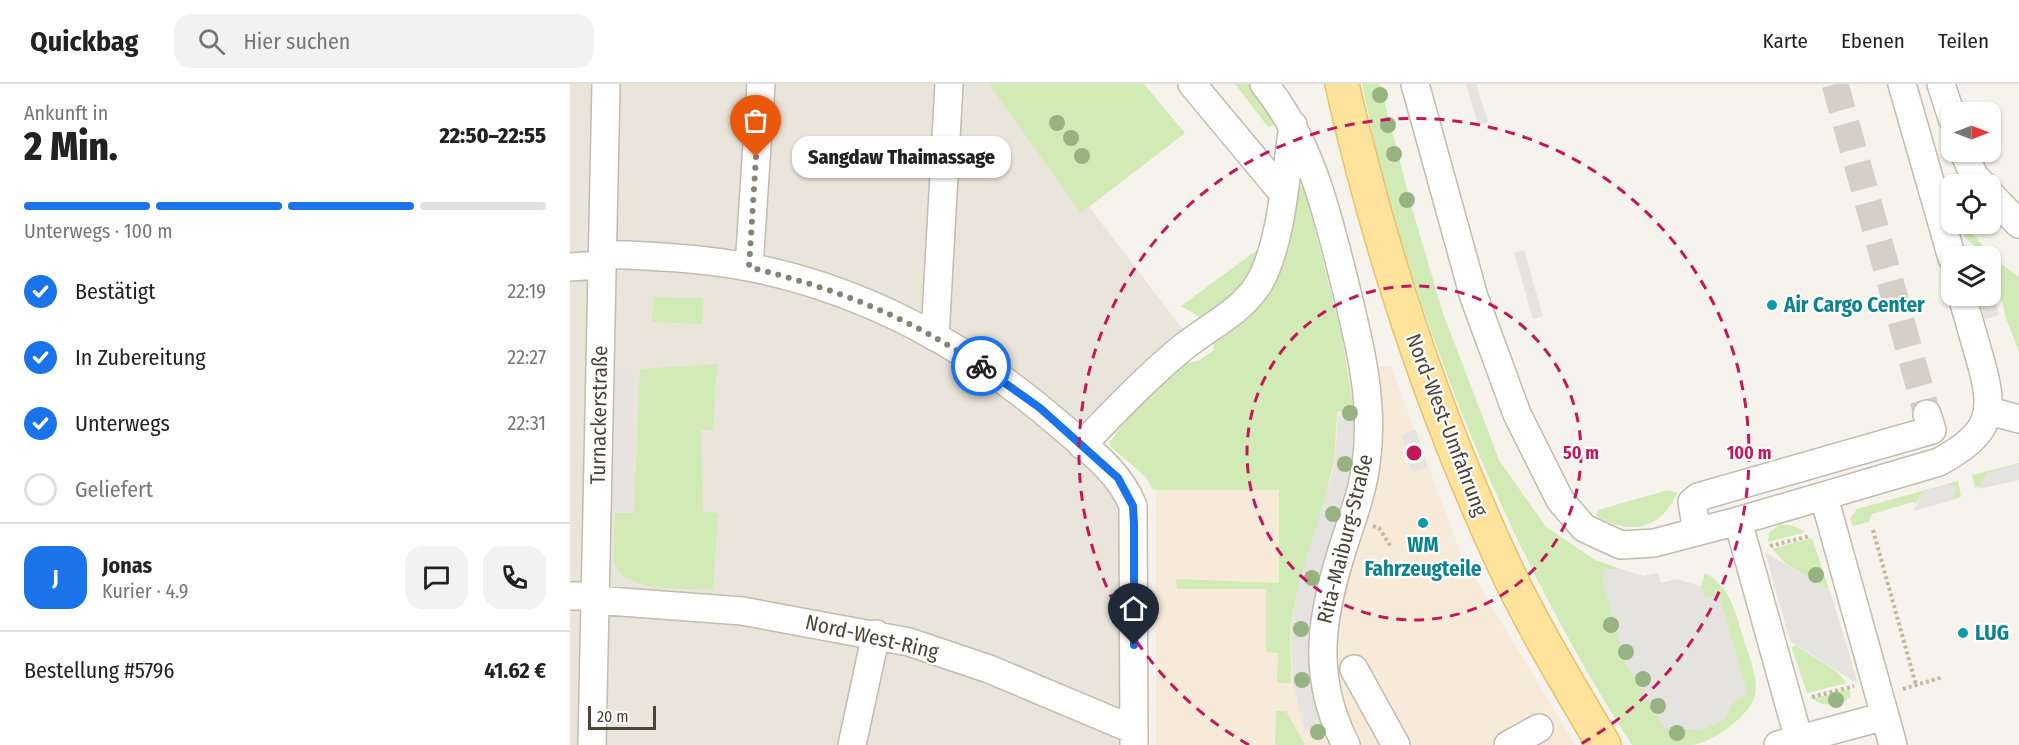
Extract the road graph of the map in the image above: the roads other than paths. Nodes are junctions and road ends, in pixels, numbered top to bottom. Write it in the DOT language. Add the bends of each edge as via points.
graph roads {
  1 [pos="606,84"];
  2 [pos="761,84"];
  3 [pos="949,84"];
  4 [pos="1192,84"];
  5 [pos="1342,84"];
  6 [pos="1415,84"];
  7 [pos="1902,84"];
  8 [pos="1941,84"];
  9 [pos="1273,89"];
  10 [pos="1947,102"];
  11 [pos="1293,125"];
  12 [pos="1282,192"];
  13 [pos="2001,205"];
  14 [pos="2019,224"];
  15 [pos="1949,246"];
  16 [pos="603,260"];
  17 [pos="570,267"];
  18 [pos="749,267"];
  19 [pos="1965,306"];
  20 [pos="935,337"];
  21 [pos="1989,411"];
  22 [pos="1927,414"];
  23 [pos="2019,419"];
  24 [pos="1082,445"];
  25 [pos="1824,497"];
  26 [pos="1738,521"];
  27 [pos="1697,532"];
  28 [pos="587,597"];
  29 [pos="876,634"];
  30 [pos="1354,669"];
  31 [pos="1880,697"];
  32 [pos="1539,728"];
  33 [pos="1134,738"];
  34 [pos="1789,742"];
  35 [pos="592,745"];
  36 [pos="852,745"];
  37 [pos="1346,745"];
  38 [pos="1396,745"];
  39 [pos="1508,745"];
  40 [pos="1604,745"];
  41 [pos="1893,745"];
  1 -- 16 [label="street, Turnackerstraße"];
  2 -- 18 [label="street"];
  3 -- 20 [label="street"];
  4 -- 12 [label="street"];
  5 -- 40 [label="main road, Nord-West-Umfahrung" via="1396,289 1448,434 1502,560"];
  6 -- 27 [label="street" via="1474,297 1517,414 1560,500 1584,528 1621,545 1654,543"];
  7 -- 15 [label="street"];
  8 -- 10 [label="street"];
  9 -- 11 [label="street, Rita-Maiburg-Straße"];
  11 -- 12 [label="street"];
  11 -- 37 [label="street, Rita-Maiburg-Straße" via="1329,219 1366,382 1366,465 1331,586 1322,634 1329,705"];
  12 -- 24 [label="street" via="1271,256 1258,285 1239,307 1191,340 1150,376"];
  13 -- 14 [label="street"];
  16 -- 17 [label="street"];
  16 -- 18 [label="street" via="683,258"];
  16 -- 28 [label="street, Turnackerstraße"];
  18 -- 20 [label="street" via="855,298"];
  19 -- 21 [label="street" via="1990,392"];
  20 -- 24 [label="street" via="1006,382"];
  21 -- 23 [label="street"];
  21 -- 25 [label="street" via="1971,439 1939,462"];
  22 -- 27 [label="street" via="1932,430 1698,496 1692,502"];
  24 -- 33 [label="street" via="1118,478 1133,506"];
  25 -- 26 [label="street"];
  25 -- 31 [label="street"];
  26 -- 27 [label="street"];
  26 -- 34 [label="street" via="1789,702"];
  28 -- 29 [label="street, Nord-West-Ring" via="712,608"];
  28 -- 35 [label="street, Turnackerstraße"];
  29 -- 33 [label="street, Nord-West-Ring" via="989,669"];
  29 -- 36 [label="street"];
  30 -- 38 [label="street"];
  31 -- 34 [label="street"];
  31 -- 41 [label="street"];
  32 -- 39 [label="street"];
}
